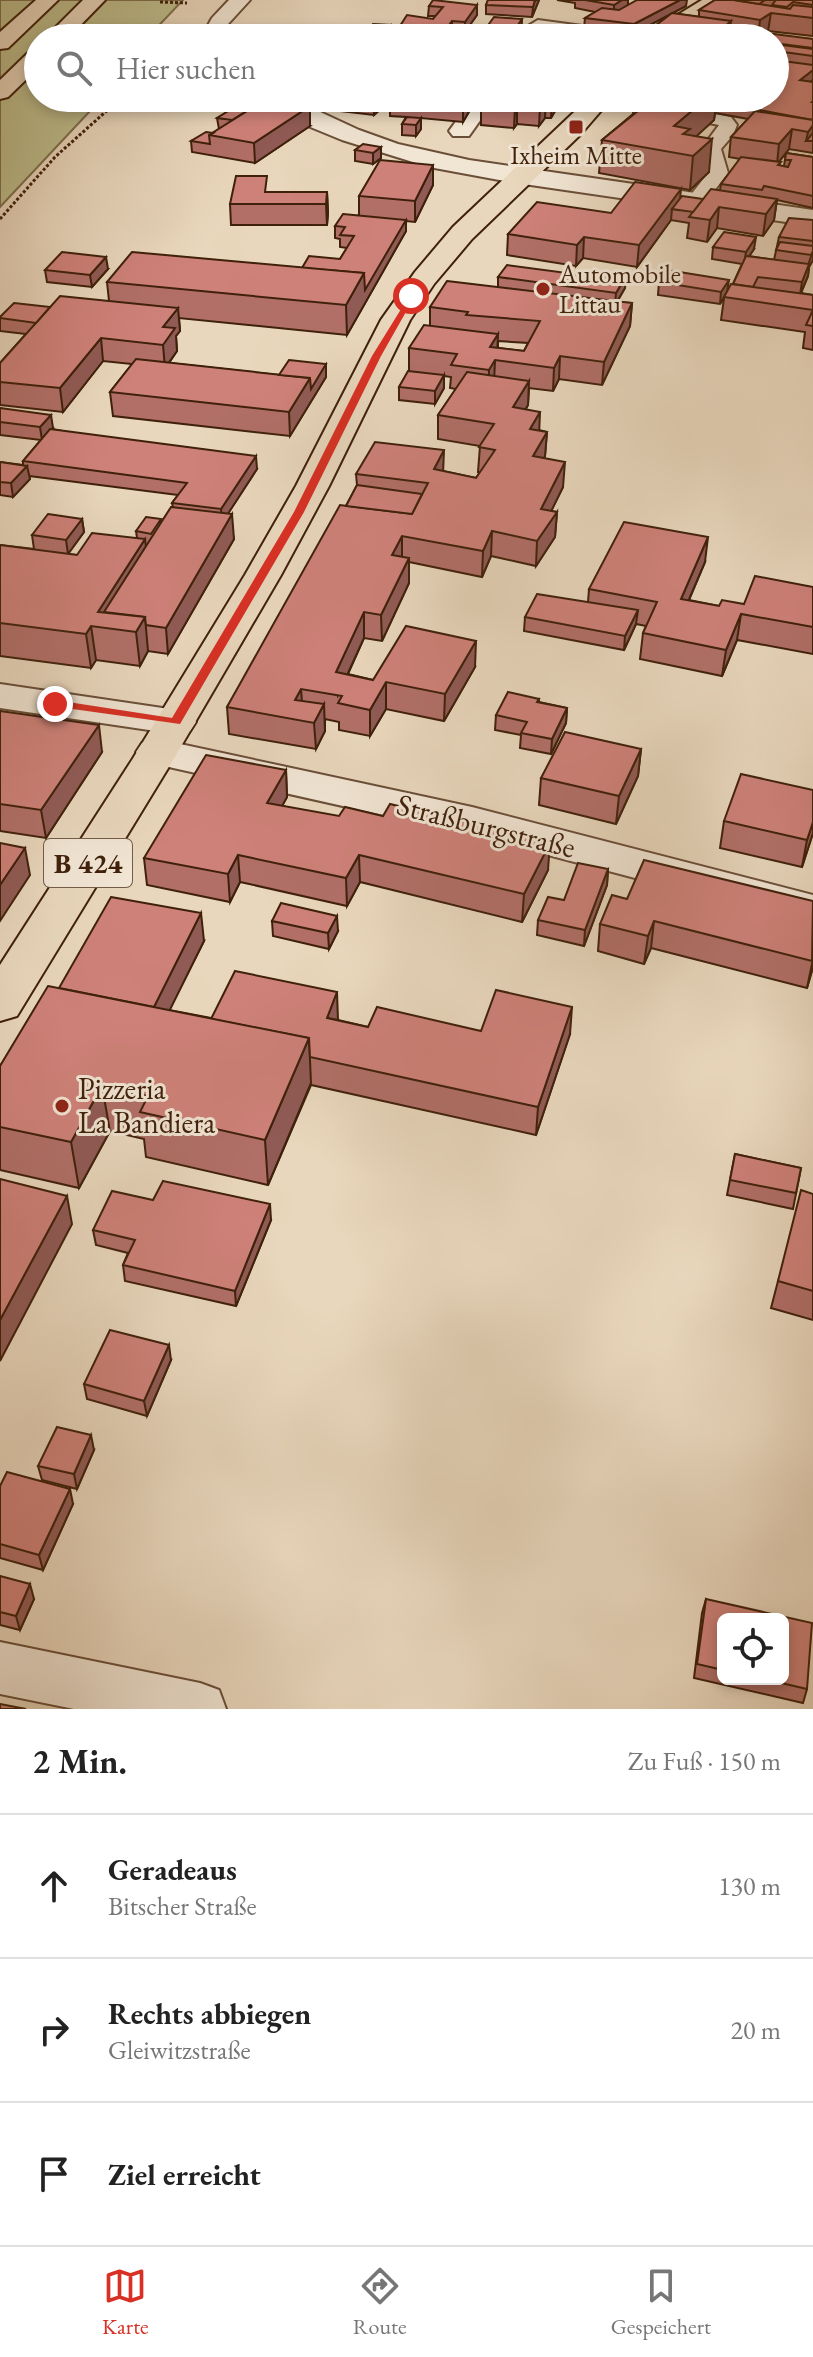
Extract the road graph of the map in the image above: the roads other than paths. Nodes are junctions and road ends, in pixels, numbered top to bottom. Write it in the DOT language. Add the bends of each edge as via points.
graph roads {
  1 [pos="48,0"];
  2 [pos="95,0"];
  3 [pos="240,0"];
  4 [pos="545,0"];
  5 [pos="716,0"];
  6 [pos="70,24"];
  7 [pos="218,24"];
  8 [pos="537,24"];
  9 [pos="675,24"];
  10 [pos="0,43"];
  11 [pos="24,69"];
  12 [pos="0,92"];
  13 [pos="305,112"];
  14 [pos="475,112"];
  15 [pos="589,112"];
  16 [pos="683,112"];
  17 [pos="461,131"];
  18 [pos="520,177"];
  19 [pos="696,201"];
  20 [pos="813,218"];
  21 [pos="0,696"];
  22 [pos="166,737"];
  23 [pos="813,910"];
  24 [pos="0,1004"];
  25 [pos="0,1668"];
  26 [pos="200,1709"];
  1 -- 10 [label="main road"];
  2 -- 6 [label="main road"];
  3 -- 7 [label="street"];
  4 -- 8 [label="street"];
  5 -- 9 [label="main road"];
  11 -- 12 [label="main road"];
  13 -- 18 [label="street" via="327,128 386,150"];
  14 -- 17 [label="street"];
  15 -- 18 [label="main road, B 424"];
  16 -- 19 [label="lane" via="728,125 711,148 718,173"];
  18 -- 19 [label="street"];
  18 -- 22 [label="main road, B 424" via="442,256 411,296 299,512"];
  19 -- 20 [label="street"];
  21 -- 22 [label="street, Straßburgstraße"];
  22 -- 23 [label="street, Straßburgstraße"];
  22 -- 24 [label="main road, B 424"];
  25 -- 26 [label="lane"];
}
